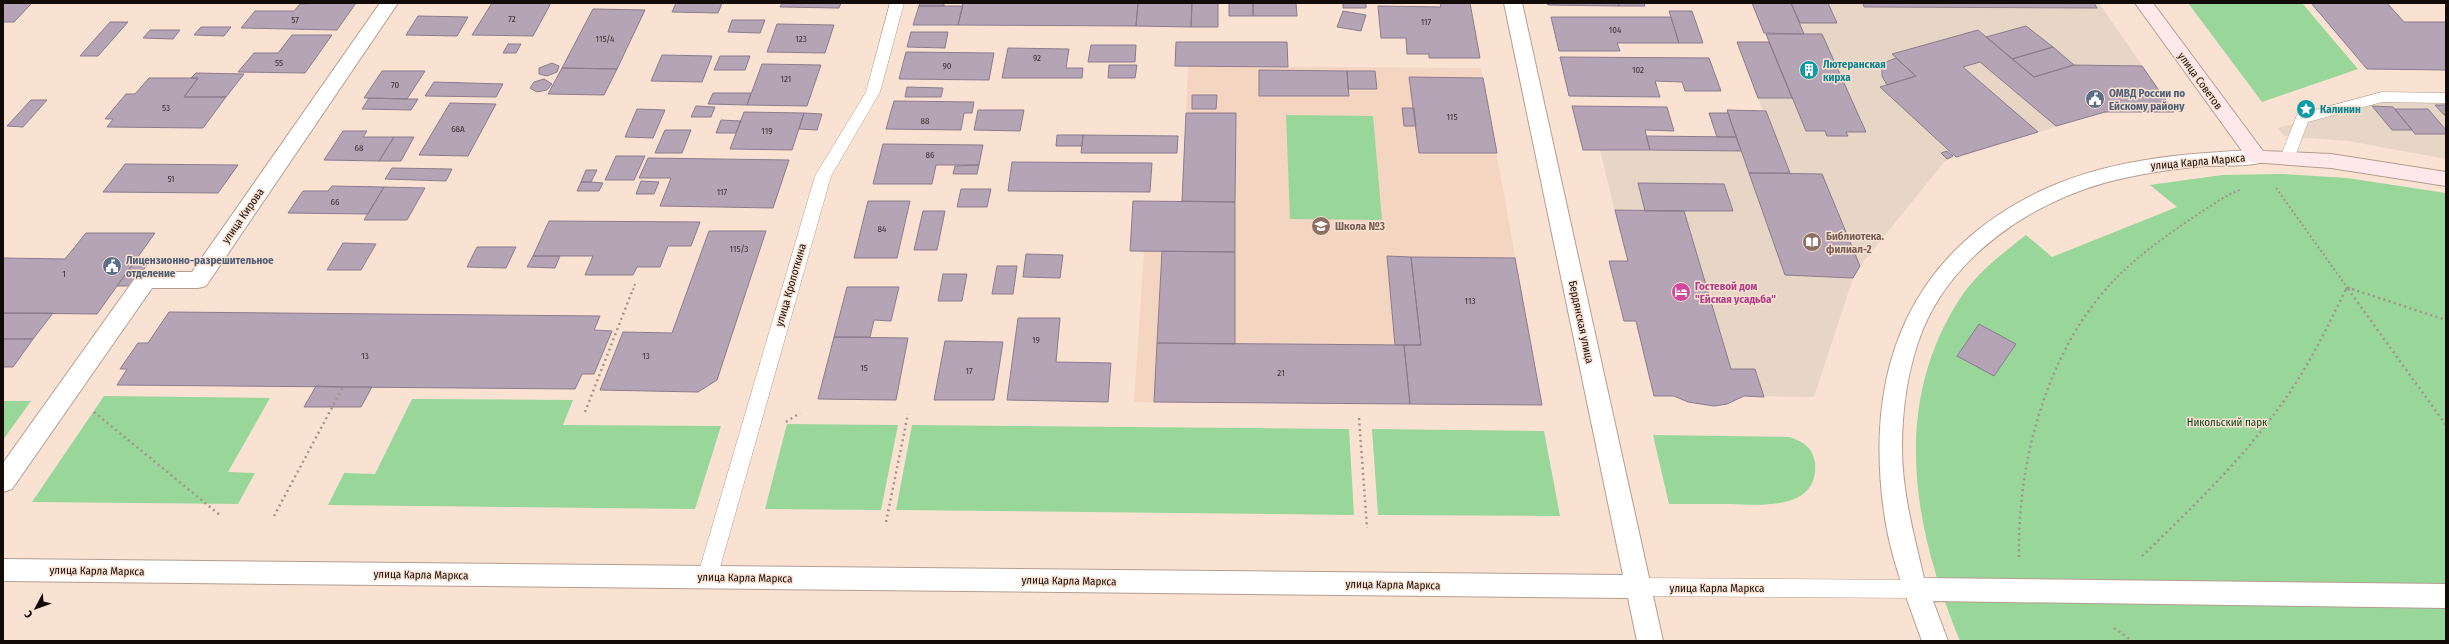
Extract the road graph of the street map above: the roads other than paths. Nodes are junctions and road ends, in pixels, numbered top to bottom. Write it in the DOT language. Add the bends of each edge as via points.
graph roads {
  1 [pos="389,3"];
  2 [pos="897,3"];
  3 [pos="1513,3"];
  4 [pos="2144,3"];
  5 [pos="2446,98"];
  6 [pos="2257,157"];
  7 [pos="2288,158"];
  8 [pos="2446,179"];
  9 [pos="3,482"];
  10 [pos="3,570"];
  11 [pos="707,578"];
  12 [pos="1639,587"];
  13 [pos="1916,589"];
  14 [pos="2446,596"];
  15 [pos="1650,641"];
  16 [pos="1935,641"];
  1 -- 9 [label="street, улица Кирова" via="198,280 146,280"];
  2 -- 11 [label="lane, улица Кропоткина" via="873,92 823,176"];
  3 -- 12 [label="street, Бердянская улица"];
  4 -- 6 [label="street, улица Советов"];
  5 -- 7 [label="lane" via="2382,97 2302,119"];
  6 -- 7 [label="street, улица Карла Маркса"];
  6 -- 13 [label="street, улица Карла Маркса" via="2214,158 2156,165 2101,176 2058,192 2029,205 1988,231 1938,282 1917,318 1905,346 1898,371 1890,426 1895,506 1905,554"];
  7 -- 8 [label="street, улица Карла Маркса" via="2375,166"];
  10 -- 11 [label="street, улица Карла Маркса"];
  11 -- 12 [label="street, улица Карла Маркса"];
  12 -- 13 [label="lane, улица Карла Маркса"];
  12 -- 15 [label="street, Бердянская улица"];
  13 -- 14 [label="street"];
  13 -- 16 [label="street"];
}
